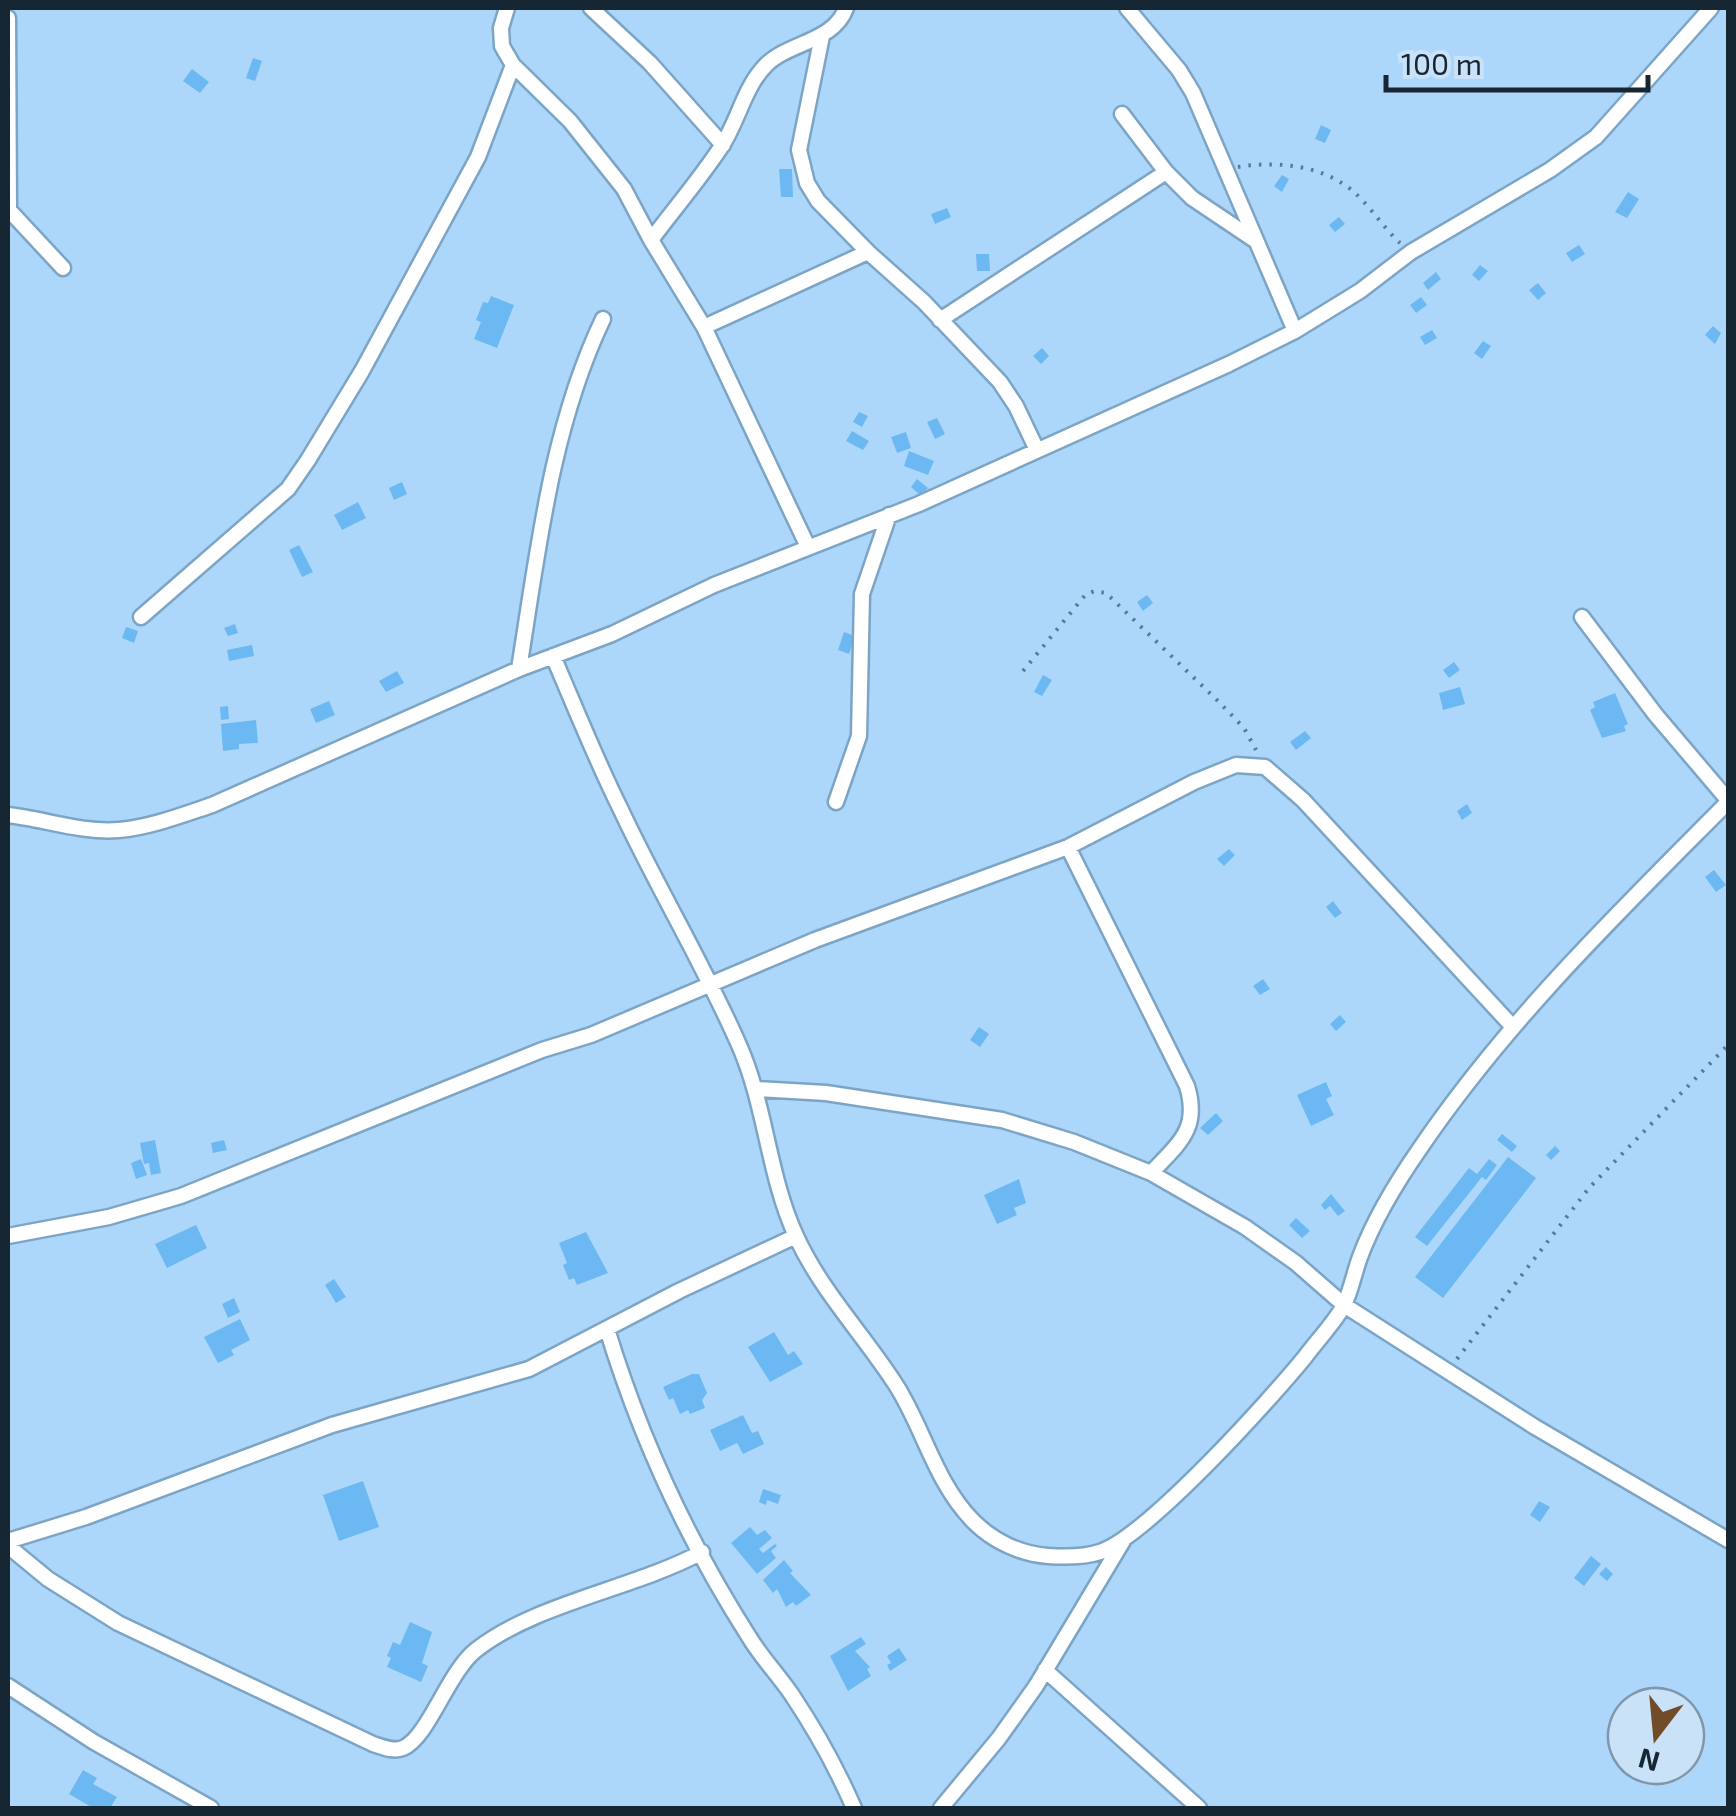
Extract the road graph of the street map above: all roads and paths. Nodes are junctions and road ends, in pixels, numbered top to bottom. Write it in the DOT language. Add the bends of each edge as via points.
graph roads {
  1 [pos="507,8"];
  2 [pos="591,8"];
  3 [pos="846,8"];
  4 [pos="1126,8"];
  5 [pos="1711,8"];
  6 [pos="8,18"];
  7 [pos="822,36"];
  8 [pos="512,65"];
  9 [pos="1122,114"];
  10 [pos="723,146"];
  11 [pos="1224,169"];
  12 [pos="1166,172"];
  13 [pos="8,211"];
  14 [pos="650,240"];
  15 [pos="1256,242"];
  16 [pos="868,252"];
  17 [pos="1411,252"];
  18 [pos="64,268"];
  19 [pos="604,319"];
  20 [pos="940,320"];
  21 [pos="704,326"];
  22 [pos="1295,331"];
  23 [pos="1036,448"];
  24 [pos="889,515"];
  25 [pos="808,548"];
  26 [pos="141,617"];
  27 [pos="1582,617"];
  28 [pos="553,656"];
  29 [pos="518,669"];
  30 [pos="1023,671"];
  31 [pos="1265,767"];
  32 [pos="1728,801"];
  33 [pos="836,802"];
  34 [pos="8,815"];
  35 [pos="1068,846"];
  36 [pos="709,986"];
  37 [pos="1512,1026"];
  38 [pos="1728,1045"];
  39 [pos="756,1089"];
  40 [pos="1151,1173"];
  41 [pos="8,1236"];
  42 [pos="796,1236"];
  43 [pos="1344,1304"];
  44 [pos="607,1329"];
  45 [pos="1448,1371"];
  46 [pos="1124,1540"];
  47 [pos="1728,1540"];
  48 [pos="8,1543"];
  49 [pos="702,1552"];
  50 [pos="1045,1670"];
  51 [pos="8,1686"];
  52 [pos="212,1808"];
  53 [pos="854,1808"];
  54 [pos="941,1808"];
  55 [pos="1199,1808"];
  1 -- 8 [label="street" via="502,46"];
  2 -- 10 [label="street"];
  3 -- 7 [label="street"];
  4 -- 11 [label="street" via="1186,82"];
  5 -- 17 [label="street" via="1596,137"];
  6 -- 13 [label="street"];
  7 -- 10 [label="street" via="780,54 759,72"];
  7 -- 16 [label="street" via="801,130 800,168 818,201"];
  8 -- 14 [label="street" via="599,155"];
  8 -- 26 [label="street" via="478,157 308,460 288,489"];
  9 -- 12 [label="street"];
  10 -- 14 [label="street"];
  11 -- 15 [label="street"];
  11 -- 17 [label="path" via="1284,164 1331,178"];
  12 -- 15 [label="street"];
  12 -- 20 [label="street"];
  13 -- 18 [label="street"];
  14 -- 21 [label="street"];
  15 -- 22 [label="street"];
  16 -- 20 [label="street"];
  16 -- 21 [label="street"];
  17 -- 22 [label="street"];
  19 -- 29 [label="street" via="560,438"];
  20 -- 23 [label="street" via="1000,382"];
  21 -- 25 [label="street"];
  22 -- 23 [label="street"];
  23 -- 24 [label="street"];
  24 -- 25 [label="street"];
  24 -- 33 [label="street" via="862,594 860,736"];
  25 -- 28 [label="street"];
  27 -- 32 [label="street"];
  28 -- 29 [label="street"];
  28 -- 36 [label="street" via="621,812"];
  29 -- 34 [label="street" via="160,822 117,830"];
  30 -- 31 [label="path" via="1086,594 1106,592 1244,728"];
  31 -- 35 [label="street" via="1222,770"];
  31 -- 37 [label="street"];
  32 -- 37 [label="street"];
  35 -- 36 [label="street"];
  35 -- 40 [label="street" via="1194,1108 1178,1144"];
  36 -- 39 [label="street"];
  36 -- 41 [label="street" via="181,1196"];
  37 -- 43 [label="street" via="1410,1164 1360,1254"];
  38 -- 45 [label="path" via="1589,1188"];
  39 -- 40 [label="street" via="1002,1120"];
  39 -- 42 [label="street"];
  40 -- 43 [label="street" via="1245,1227"];
  42 -- 44 [label="street"];
  42 -- 46 [label="street" via="897,1386 943,1480 972,1520 992,1538 1045,1556 1098,1553"];
  43 -- 45 [label="street"];
  43 -- 46 [label="street" via="1245,1422"];
  44 -- 48 [label="street" via="504,1378 332,1425"];
  44 -- 49 [label="street" via="656,1458"];
  45 -- 47 [label="street"];
  46 -- 50 [label="street"];
  48 -- 49 [label="street" via="48,1579 118,1623 397,1750 416,1738 454,1672 476,1650 531,1620"];
  49 -- 53 [label="street"];
  50 -- 54 [label="street"];
  50 -- 55 [label="street"];
  51 -- 52 [label="street"];
}
